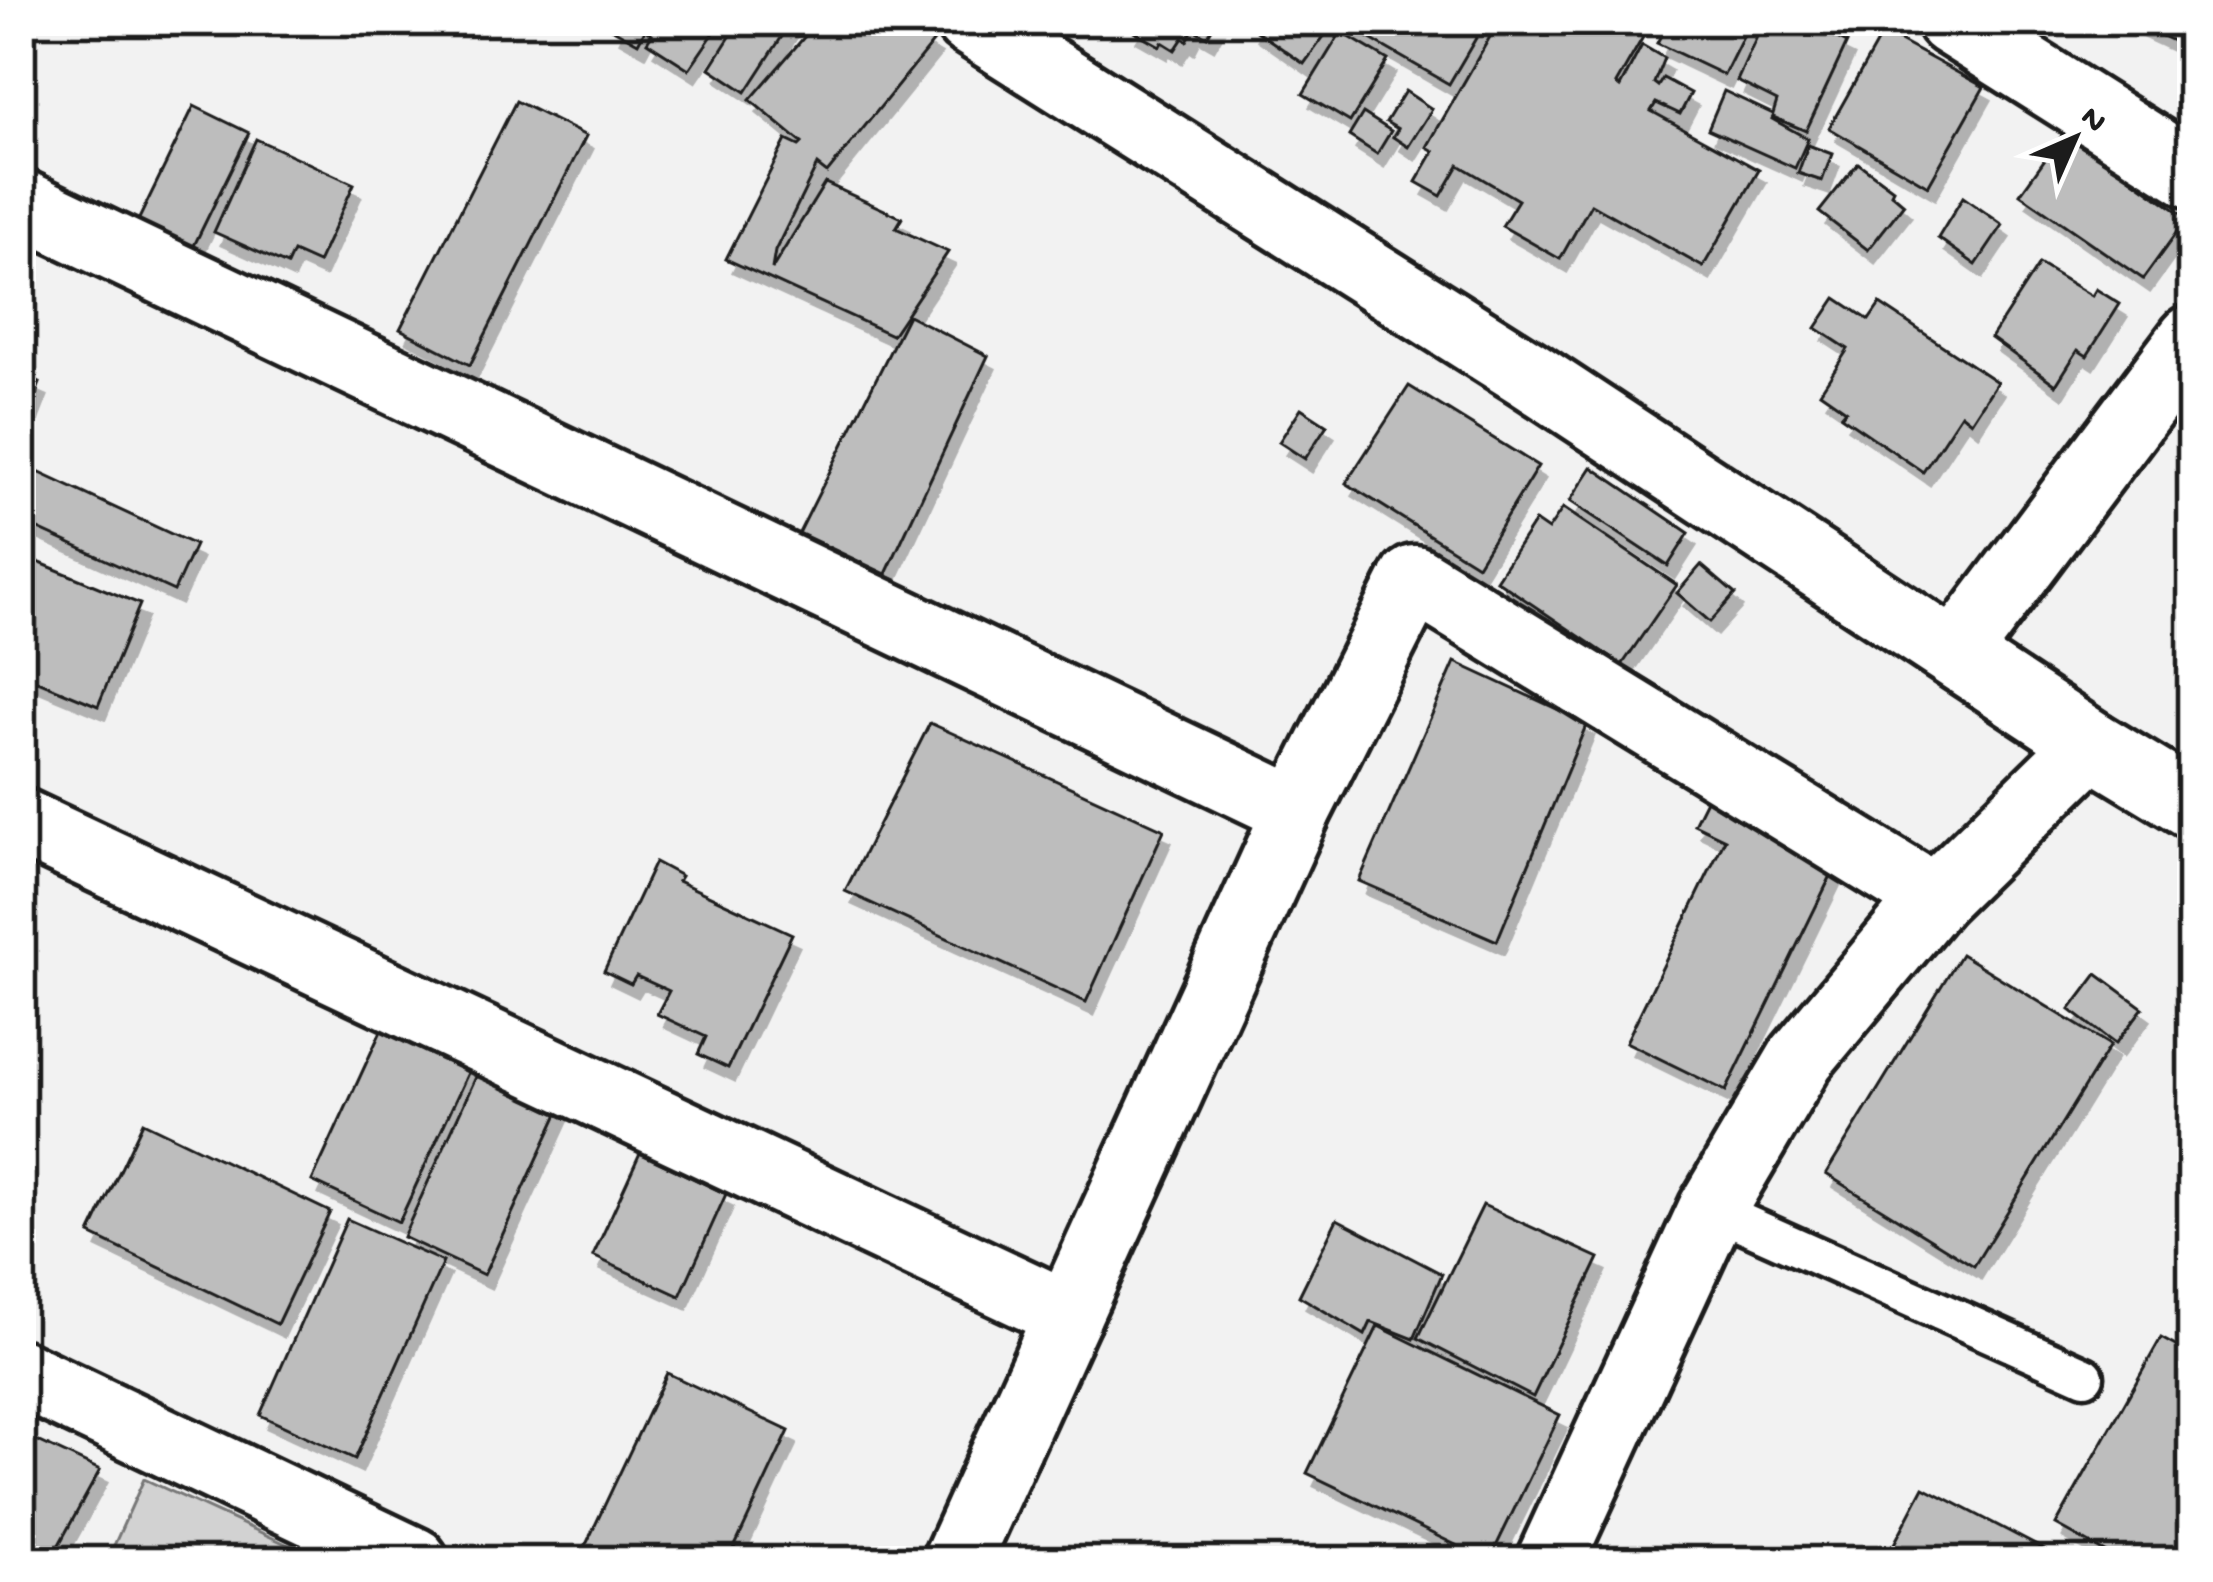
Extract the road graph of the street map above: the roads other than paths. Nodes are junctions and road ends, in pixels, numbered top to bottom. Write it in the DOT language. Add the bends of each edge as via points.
graph roads {
  1 [pos="969,21"];
  2 [pos="1950,21"];
  3 [pos="2192,174"];
  4 [pos="21,203"];
  5 [pos="2192,339"];
  6 [pos="1955,654"];
  7 [pos="2091,743"];
  8 [pos="2192,805"];
  9 [pos="1297,812"];
  10 [pos="21,822"];
  11 [pos="1934,898"];
  12 [pos="1712,1208"];
  13 [pos="1068,1315"];
  14 [pos="21,1374"];
  15 [pos="2085,1376"];
  16 [pos="1570,1554"];
  17 [pos="414,1561"];
  18 [pos="956,1561"];
  1 -- 6 [label="street"];
  2 -- 3 [label="street"];
  4 -- 9 [label="street"];
  5 -- 6 [label="street"];
  6 -- 7 [label="street"];
  7 -- 8 [label="street"];
  7 -- 11 [label="street"];
  9 -- 11 [label="street" via="1414,579"];
  9 -- 13 [label="street"];
  10 -- 13 [label="street"];
  11 -- 12 [label="street" via="1801,1058"];
  12 -- 15 [label="lane"];
  12 -- 16 [label="street"];
  13 -- 18 [label="street"];
  14 -- 17 [label="street"];
}
